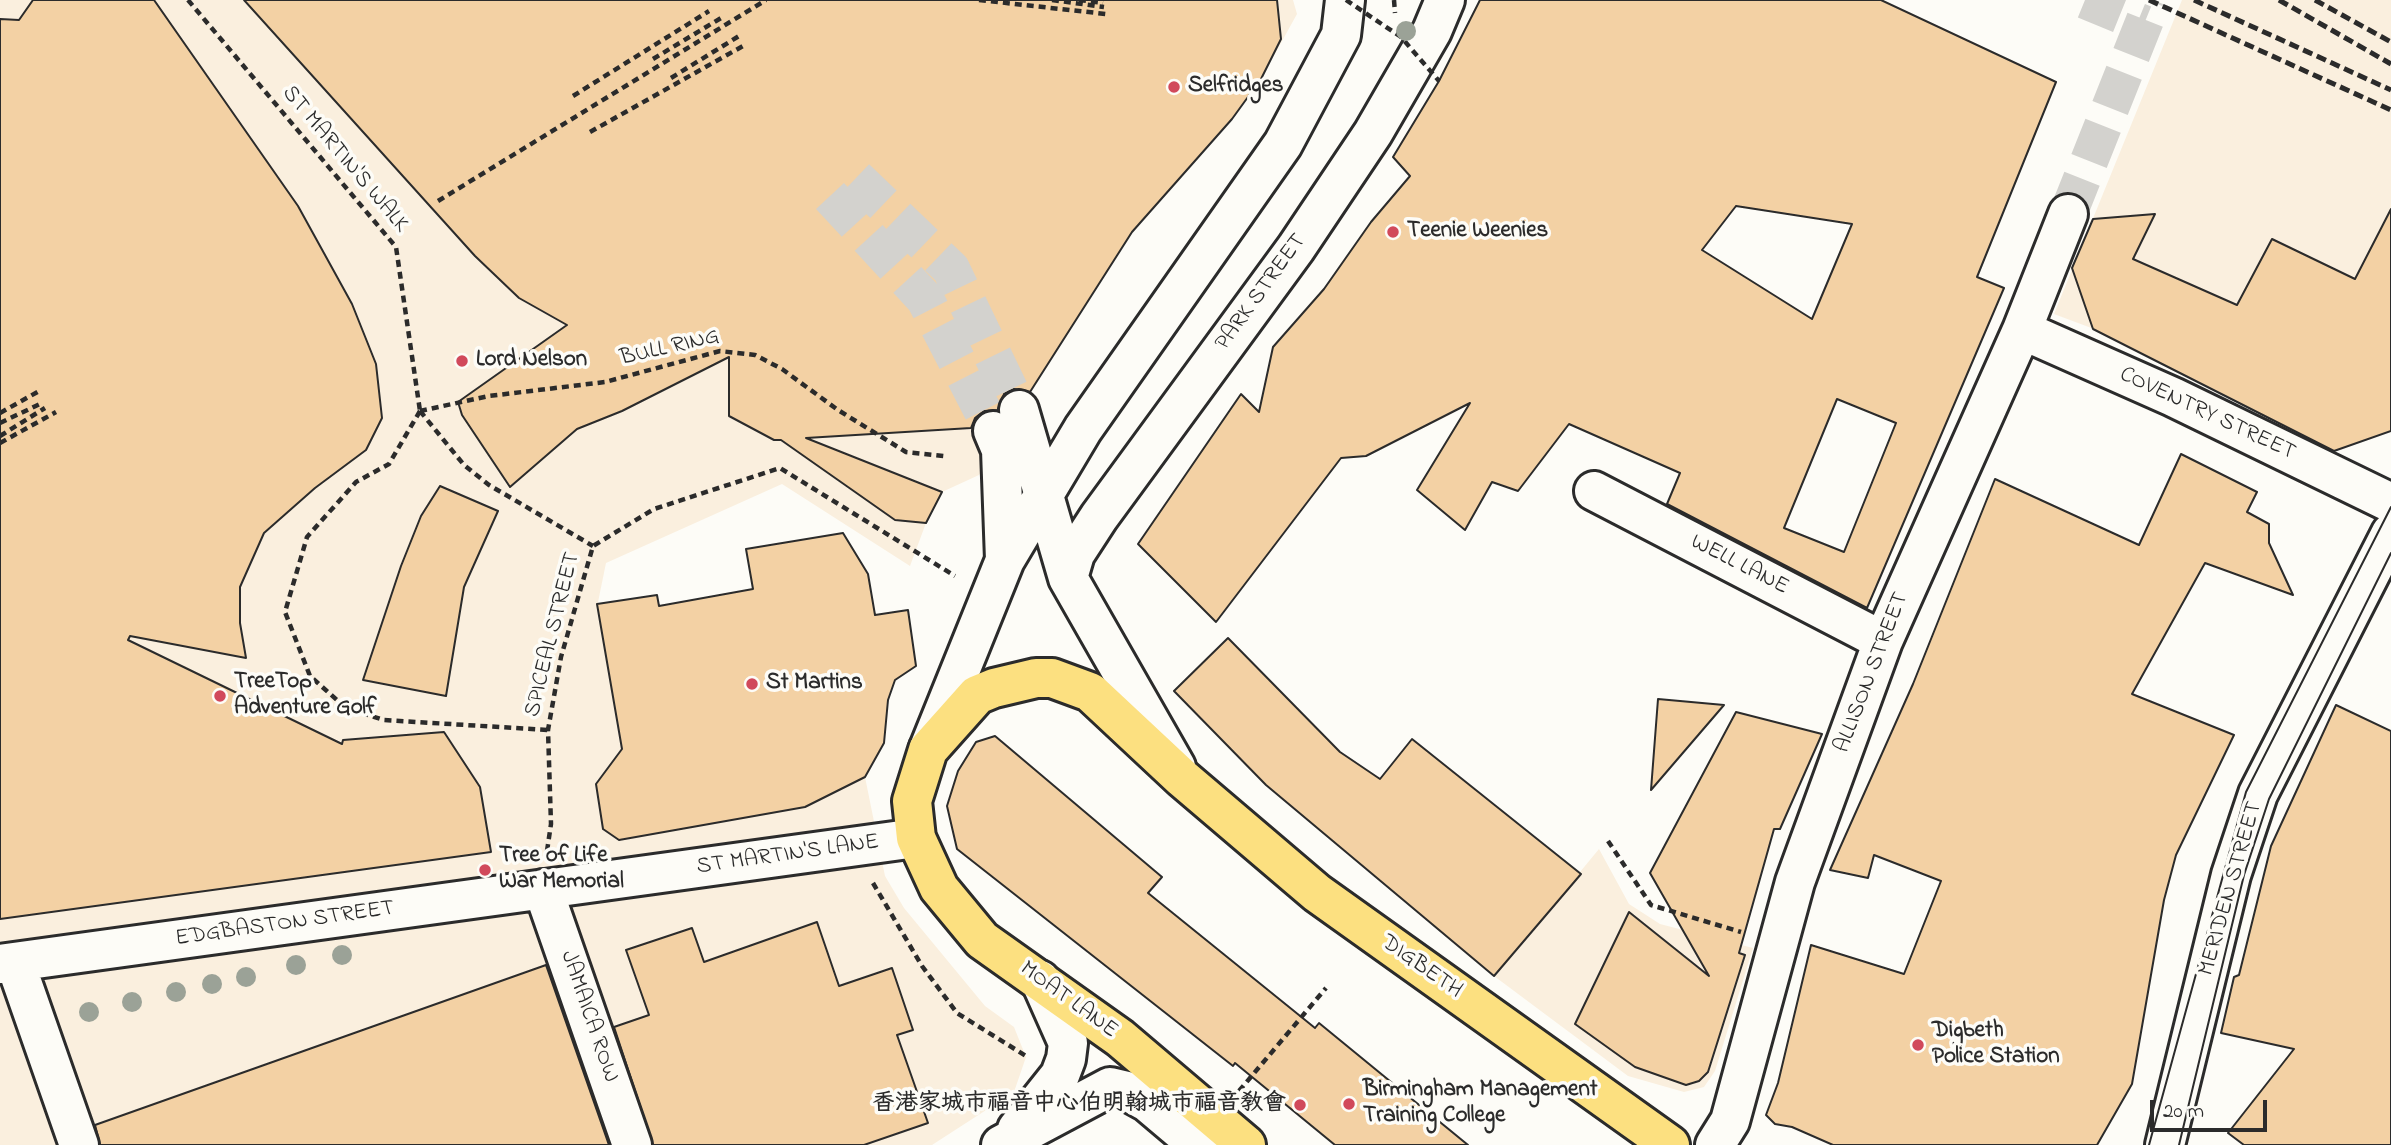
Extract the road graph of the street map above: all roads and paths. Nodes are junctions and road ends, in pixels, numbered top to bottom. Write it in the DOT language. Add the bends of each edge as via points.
graph roads {
  1 [pos="188,0"];
  2 [pos="766,0"];
  3 [pos="979,0"];
  4 [pos="1052,0"];
  5 [pos="1079,0"];
  6 [pos="1345,0"];
  7 [pos="709,11"];
  8 [pos="1107,14"];
  9 [pos="1451,14"];
  10 [pos="721,18"];
  11 [pos="739,36"];
  12 [pos="743,46"];
  13 [pos="653,59"];
  14 [pos="671,78"];
  15 [pos="1439,81"];
  16 [pos="573,96"];
  17 [pos="590,132"];
  18 [pos="438,201"];
  19 [pos="2068,214"];
  20 [pos="2022,330"];
  21 [pos="41,390"];
  22 [pos="420,411"];
  23 [pos="56,412"];
  24 [pos="0,413"];
  25 [pos="0,423"];
  26 [pos="0,436"];
  27 [pos="0,443"];
  28 [pos="944,456"];
  29 [pos="1594,491"];
  30 [pos="1044,492"];
  31 [pos="2391,502"];
  32 [pos="2391,533"];
  33 [pos="593,546"];
  34 [pos="1005,560"];
  35 [pos="956,574"];
  36 [pos="1068,578"];
  37 [pos="1883,641"];
  38 [pos="548,730"];
  39 [pos="928,750"];
  40 [pos="1182,778"];
  41 [pos="916,838"];
  42 [pos="1608,841"];
  43 [pos="556,888"];
  44 [pos="1780,944"];
  45 [pos="7,963"];
  46 [pos="1040,980"];
  47 [pos="1326,988"];
  48 [pos="1239,1091"];
  49 [pos="1005,1142"];
  50 [pos="79,1145"];
  51 [pos="632,1145"];
  52 [pos="1198,1145"];
  53 [pos="1246,1145"];
  54 [pos="1670,1145"];
  55 [pos="1716,1145"];
  56 [pos="2165,1145"];
  1 -- 22 [label="path, ST MARTIN'S WALK" via="396,247"];
  2 -- 18 [label="path"];
  3 -- 8 [label="path"];
  4 -- 5 [label="path" via="1104,5"];
  6 -- 15 [label="path, bridge" via="1401,37"];
  6 -- 30 [label="street" via="1340,35 1283,144 1083,429"];
  7 -- 16 [label="path"];
  9 -- 36 [label="street, PARK STREET" via="1296,248 1099,517 1075,554"];
  10 -- 13 [label="path"];
  11 -- 14 [label="path"];
  12 -- 17 [label="path"];
  19 -- 20 [label="street, ALLISON STREET"];
  20 -- 31 [label="street, COVENTRY STREET"];
  20 -- 37 [label="street, ALLISON STREET"];
  21 -- 24 [label="path"];
  22 -- 28 [label="path, BULL RING" via="489,396 605,382 720,351 755,355 773,364 906,452"];
  22 -- 33 [label="path" via="464,465 489,485"];
  22 -- 38 [label="path" via="389,464 356,482 307,537 285,612 310,676 346,708 384,720"];
  23 -- 27 [label="path"];
  25 -- 26 [label="path" via="44,406"];
  29 -- 37 [label="street, WELL LANE"];
  30 -- 34 [label="street"];
  30 -- 34 [label="street" via="1006,421 1001,450"];
  30 -- 36 [label="street"];
  32 -- 56 [label="street, MERIDEN STREET" via="2258,794 2231,875"];
  33 -- 35 [label="path, SPICEAL STREET" via="654,509 780,468"];
  33 -- 38 [label="path, SPICEAL STREET" via="561,657"];
  34 -- 39 [label="street"];
  36 -- 40 [label="street"];
  37 -- 44 [label="street, ALLISON STREET" via="1795,882"];
  38 -- 43 [label="path, SPICEAL STREET"];
  39 -- 40 [label="main road" via="977,695 1036,678 1052,678 1090,692"];
  39 -- 41 [label="main road" via="912,801"];
  40 -- 54 [label="main road, DIGBETH" via="1317,893"];
  41 -- 43 [label="street, ST MARTIN'S LANE"];
  41 -- 46 [label="main road, MOAT LANE" via="939,887 982,940"];
  42 -- 44 [label="path" via="1651,905"];
  43 -- 45 [label="street, EDGBASTON STREET"];
  43 -- 51 [label="street, JAMAICA ROW"];
  44 -- 55 [label="street, ALLISON STREET" via="1730,1121"];
  45 -- 50 [label="street"];
  46 -- 49 [label="street" via="1068,1043 1066,1059 1060,1075"];
  46 -- 53 [label="main road, MOAT LANE" via="1121,1038"];
  47 -- 48 [label="path"];
  49 -- 52 [label="street" via="1110,1087 1147,1102"];
}
